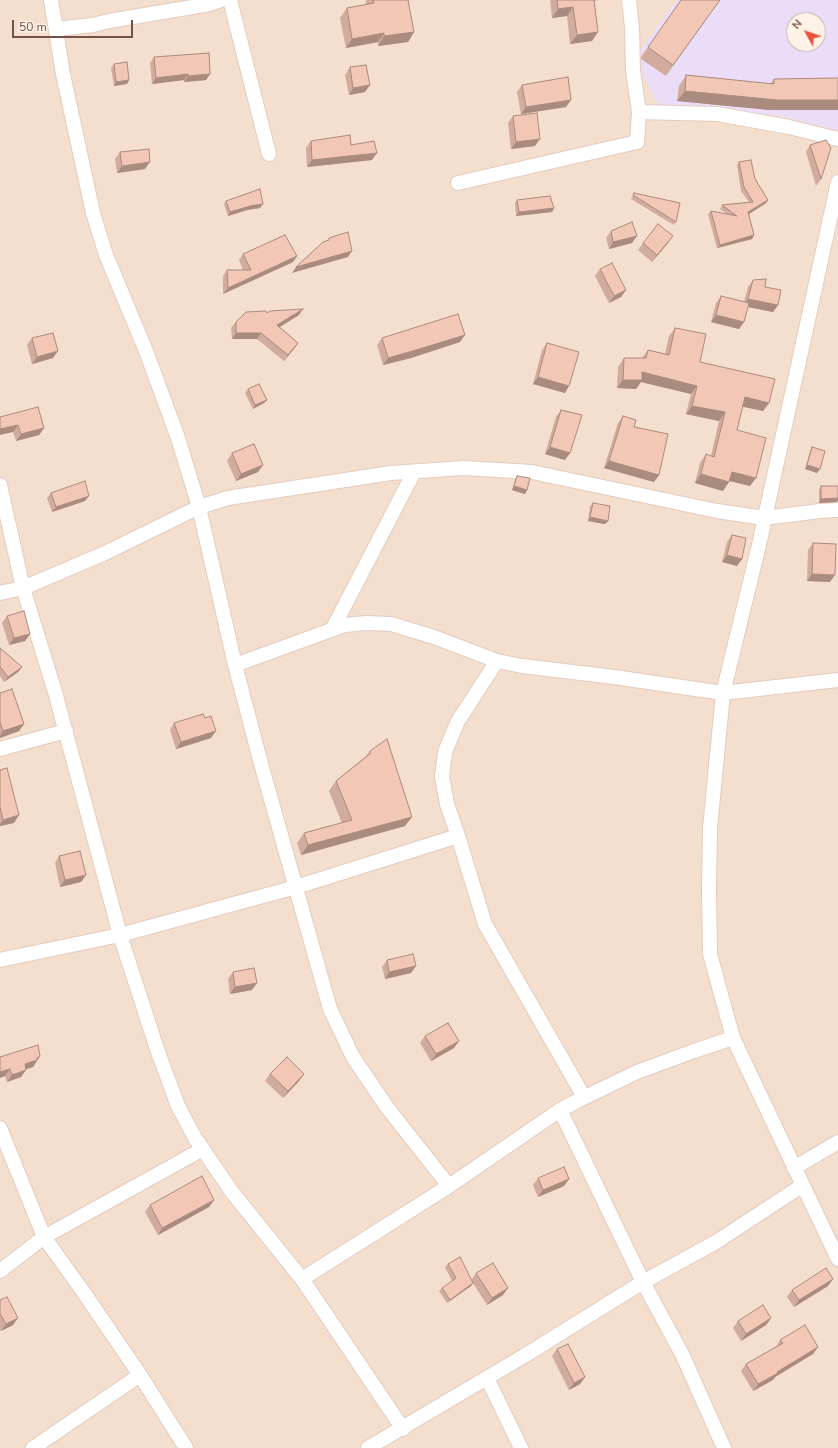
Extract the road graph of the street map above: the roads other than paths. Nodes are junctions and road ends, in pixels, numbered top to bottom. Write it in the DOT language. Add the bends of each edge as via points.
graph roads {
  1 [pos="51,0"];
  2 [pos="221,0"];
  3 [pos="230,0"];
  4 [pos="629,0"];
  5 [pos="56,29"];
  6 [pos="639,112"];
  7 [pos="838,139"];
  8 [pos="269,154"];
  9 [pos="838,182"];
  10 [pos="458,183"];
  11 [pos="414,472"];
  12 [pos="0,485"];
  13 [pos="199,507"];
  14 [pos="838,510"];
  15 [pos="764,518"];
  16 [pos="23,588"];
  17 [pos="0,593"];
  18 [pos="332,630"];
  19 [pos="497,661"];
  20 [pos="235,665"];
  21 [pos="838,680"];
  22 [pos="724,693"];
  23 [pos="66,731"];
  24 [pos="0,749"];
  25 [pos="458,836"];
  26 [pos="296,887"];
  27 [pos="120,935"];
  28 [pos="0,960"];
  29 [pos="733,1038"];
  30 [pos="584,1097"];
  31 [pos="560,1110"];
  32 [pos="0,1128"];
  33 [pos="838,1142"];
  34 [pos="203,1149"];
  35 [pos="794,1168"];
  36 [pos="803,1185"];
  37 [pos="449,1186"];
  38 [pos="44,1237"];
  39 [pos="838,1259"];
  40 [pos="0,1271"];
  41 [pos="302,1279"];
  42 [pos="643,1282"];
  43 [pos="140,1375"];
  44 [pos="487,1378"];
  45 [pos="403,1428"];
  46 [pos="33,1448"];
  47 [pos="186,1448"];
  48 [pos="368,1448"];
  49 [pos="522,1448"];
  50 [pos="724,1448"];
  1 -- 5 [label="street"];
  2 -- 5 [label="street" via="93,25"];
  3 -- 8 [label="street"];
  4 -- 6 [label="street" via="633,71"];
  5 -- 13 [label="street" via="63,74 93,213 106,255 146,351 178,438"];
  6 -- 7 [label="street" via="718,114"];
  6 -- 10 [label="street" via="637,142"];
  9 -- 15 [label="street"];
  11 -- 13 [label="street" via="391,473 228,498"];
  11 -- 15 [label="street" via="463,468 532,472 717,511"];
  11 -- 18 [label="street"];
  12 -- 16 [label="street"];
  13 -- 16 [label="street" via="103,554"];
  13 -- 20 [label="street"];
  14 -- 15 [label="street"];
  15 -- 22 [label="street"];
  16 -- 17 [label="street"];
  16 -- 23 [label="street"];
  18 -- 19 [label="street" via="366,622 391,624"];
  18 -- 20 [label="street"];
  19 -- 22 [label="street"];
  19 -- 25 [label="street" via="458,721 445,752 442,777 447,804"];
  20 -- 26 [label="street"];
  21 -- 22 [label="street"];
  22 -- 29 [label="street" via="710,828 710,954"];
  23 -- 24 [label="street"];
  23 -- 27 [label="street"];
  25 -- 26 [label="street"];
  25 -- 30 [label="street" via="485,924"];
  26 -- 27 [label="street"];
  26 -- 37 [label="street" via="330,1009 353,1058 386,1106"];
  27 -- 28 [label="street"];
  27 -- 34 [label="street" via="178,1106"];
  29 -- 30 [label="street" via="637,1072"];
  29 -- 35 [label="street"];
  30 -- 31 [label="street"];
  31 -- 37 [label="street"];
  31 -- 42 [label="street"];
  32 -- 38 [label="street"];
  33 -- 35 [label="street"];
  34 -- 38 [label="street"];
  34 -- 41 [label="street" via="232,1192"];
  35 -- 36 [label="street"];
  36 -- 39 [label="street"];
  36 -- 42 [label="street" via="716,1242"];
  37 -- 41 [label="street"];
  38 -- 40 [label="street"];
  38 -- 43 [label="street"];
  41 -- 45 [label="street"];
  42 -- 44 [label="street"];
  42 -- 50 [label="street" via="683,1356"];
  43 -- 46 [label="street"];
  43 -- 47 [label="street"];
  44 -- 45 [label="street"];
  44 -- 49 [label="street"];
  45 -- 48 [label="street"];
}
